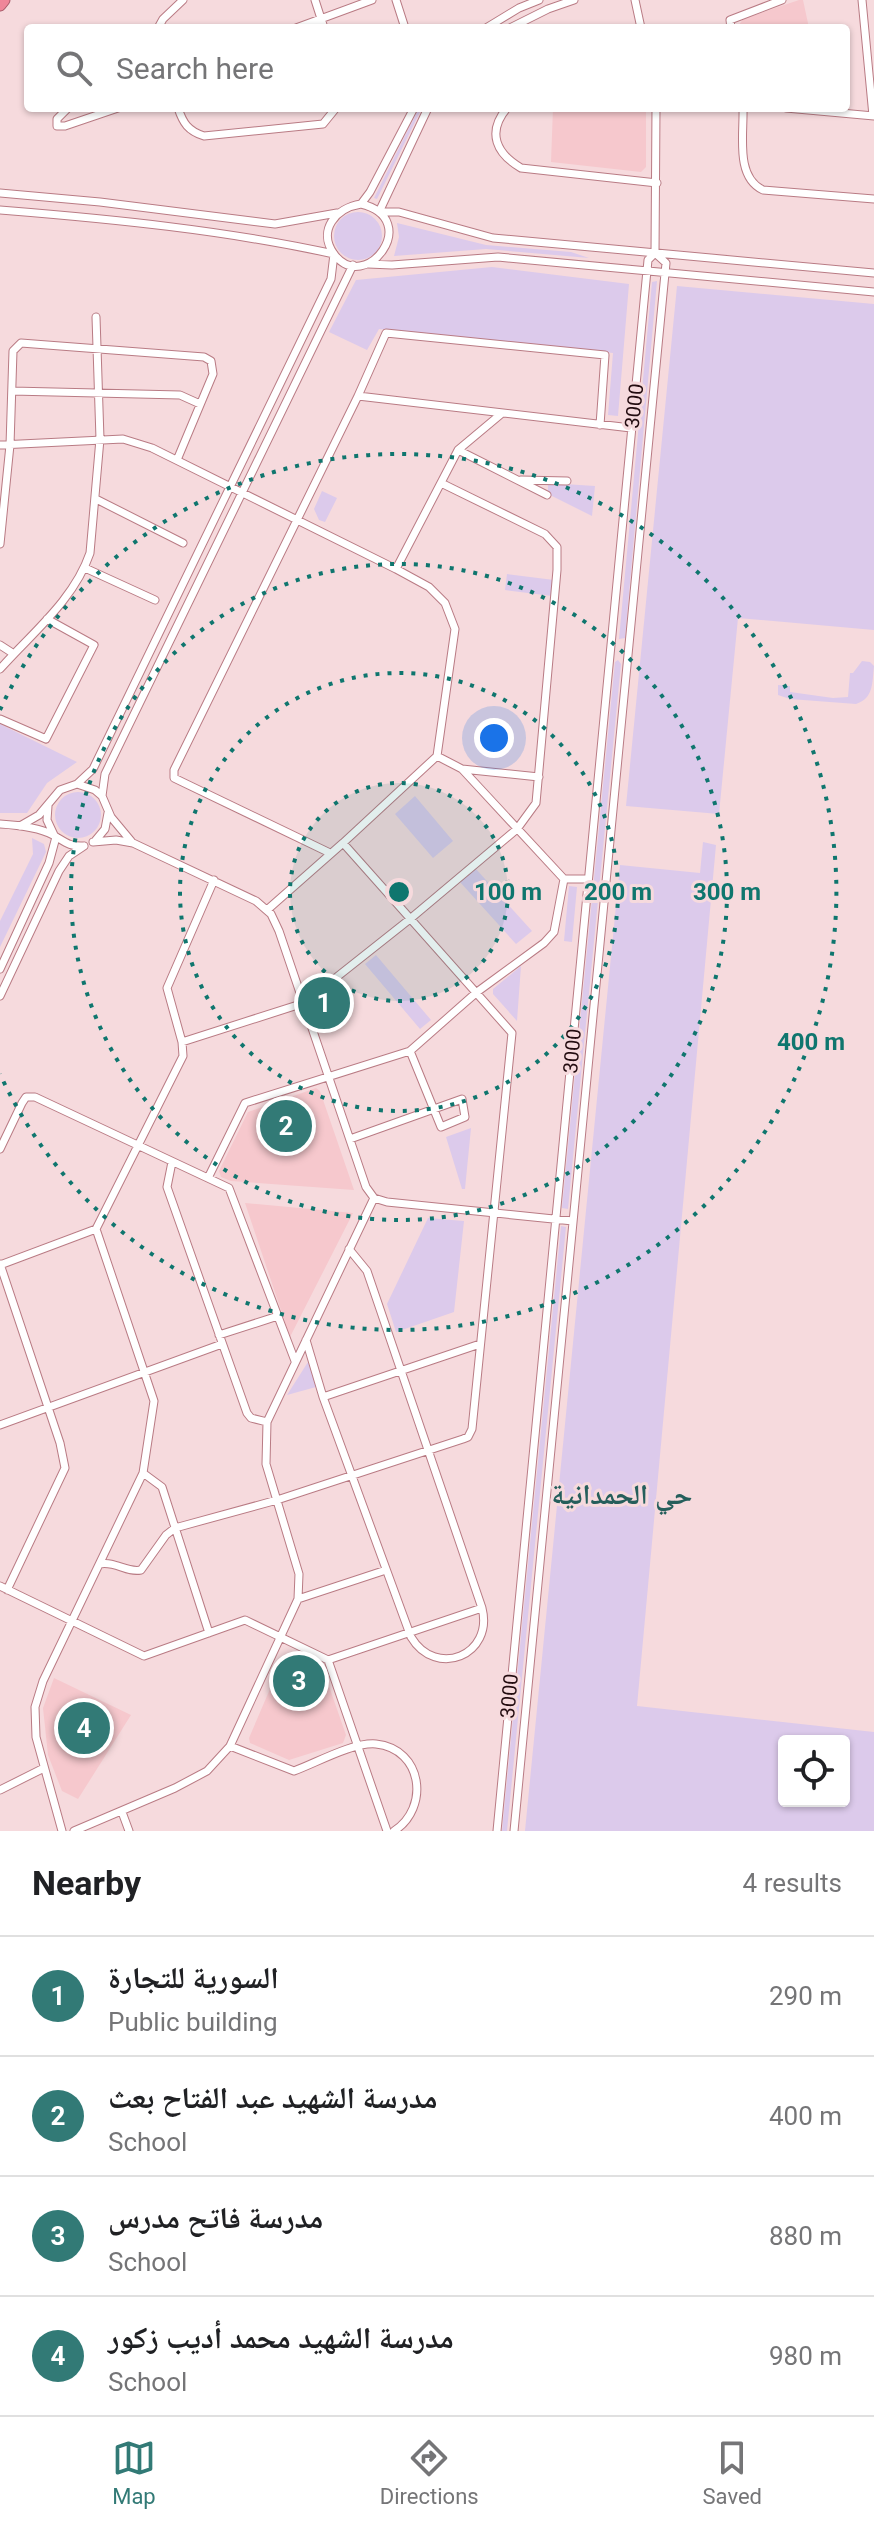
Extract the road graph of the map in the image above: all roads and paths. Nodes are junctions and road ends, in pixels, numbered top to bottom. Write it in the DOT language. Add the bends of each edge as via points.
graph roads {
  1 [pos="183,0"];
  2 [pos="315,0"];
  3 [pos="372,0"];
  4 [pos="396,0"];
  5 [pos="539,0"];
  6 [pos="574,0"];
  7 [pos="635,0"];
  8 [pos="782,0"];
  9 [pos="862,0"];
  10 [pos="160,24"];
  11 [pos="323,24"];
  12 [pos="404,24"];
  13 [pos="493,24"];
  14 [pos="518,24"];
  15 [pos="640,24"];
  16 [pos="730,24"];
  17 [pos="64,112"];
  18 [pos="106,112"];
  19 [pos="179,112"];
  20 [pos="333,112"];
  21 [pos="412,112"];
  22 [pos="426,112"];
  23 [pos="503,112"];
  24 [pos="656,112"];
  25 [pos="743,112"];
  26 [pos="830,112"];
  27 [pos="874,116"];
  28 [pos="657,183"];
  29 [pos="0,193"];
  30 [pos="874,199"];
  31 [pos="361,204"];
  32 [pos="0,210"];
  33 [pos="379,212"];
  34 [pos="337,213"];
  35 [pos="655,253"];
  36 [pos="334,254"];
  37 [pos="368,264"];
  38 [pos="353,265"];
  39 [pos="647,271"];
  40 [pos="665,272"];
  41 [pos="874,273"];
  42 [pos="874,292"];
  43 [pos="96,317"];
  44 [pos="97,348"];
  45 [pos="12,391"];
  46 [pos="99,392"];
  47 [pos="358,396"];
  48 [pos="200,404"];
  49 [pos="501,414"];
  50 [pos="600,425"];
  51 [pos="631,428"];
  52 [pos="100,439"];
  53 [pos="0,445"];
  54 [pos="10,445"];
  55 [pos="458,450"];
  56 [pos="177,460"];
  57 [pos="516,480"];
  58 [pos="567,481"];
  59 [pos="441,483"];
  60 [pos="230,487"];
  61 [pos="241,493"];
  62 [pos="547,495"];
  63 [pos="96,499"];
  64 [pos="296,518"];
  65 [pos="183,543"];
  66 [pos="0,544"];
  67 [pos="85,568"];
  68 [pos="396,569"];
  69 [pos="155,600"];
  70 [pos="47,619"];
  71 [pos="0,645"];
  72 [pos="610,647"];
  73 [pos="628,649"];
  74 [pos="14,654"];
  75 [pos="0,669"];
  76 [pos="0,719"];
  77 [pos="437,756"];
  78 [pos="462,769"];
  79 [pos="539,777"];
  80 [pos="77,784"];
  81 [pos="102,796"];
  82 [pos="49,804"];
  83 [pos="108,811"];
  84 [pos="0,824"];
  85 [pos="20,826"];
  86 [pos="517,829"];
  87 [pos="55,836"];
  88 [pos="93,842"];
  89 [pos="133,843"];
  90 [pos="343,843"];
  91 [pos="84,846"];
  92 [pos="330,853"];
  93 [pos="564,879"];
  94 [pos="588,879"];
  95 [pos="214,880"];
  96 [pos="267,910"];
  97 [pos="410,919"];
  98 [pos="0,969"];
  99 [pos="477,992"];
  100 [pos="0,996"];
  101 [pos="304,1003"];
  102 [pos="182,1042"];
  103 [pos="410,1051"];
  104 [pos="329,1077"];
  105 [pos="434,1107"];
  106 [pos="350,1139"];
  107 [pos="136,1146"];
  108 [pos="0,1149"];
  109 [pos="172,1162"];
  110 [pos="208,1178"];
  111 [pos="374,1198"];
  112 [pos="492,1214"];
  113 [pos="555,1219"];
  114 [pos="573,1221"];
  115 [pos="96,1229"];
  116 [pos="349,1249"];
  117 [pos="0,1265"];
  118 [pos="278,1316"];
  119 [pos="221,1340"];
  120 [pos="306,1340"];
  121 [pos="480,1344"];
  122 [pos="295,1361"];
  123 [pos="402,1370"];
  124 [pos="144,1374"];
  125 [pos="323,1397"];
  126 [pos="47,1406"];
  127 [pos="267,1422"];
  128 [pos="0,1425"];
  129 [pos="430,1450"];
  130 [pos="143,1473"];
  131 [pos="352,1475"];
  132 [pos="277,1500"];
  133 [pos="175,1528"];
  134 [pos="100,1564"];
  135 [pos="386,1570"];
  136 [pos="3,1588"];
  137 [pos="298,1599"];
  138 [pos="482,1608"];
  139 [pos="72,1622"];
  140 [pos="408,1632"];
  141 [pos="209,1633"];
  142 [pos="281,1637"];
  143 [pos="328,1660"];
  144 [pos="230,1746"];
  145 [pos="358,1746"];
  146 [pos="44,1768"];
  147 [pos="0,1790"];
  148 [pos="122,1812"];
  149 [pos="62,1831"];
  150 [pos="74,1831"];
  151 [pos="129,1831"];
  152 [pos="387,1831"];
  153 [pos="394,1831"];
  154 [pos="497,1831"];
  155 [pos="514,1831"];
  1 -- 10 [label="street"];
  2 -- 11 [label="street"];
  3 -- 11 [label="street"];
  4 -- 12 [label="street"];
  5 -- 13 [label="street"];
  6 -- 14 [label="street"];
  7 -- 15 [label="street"];
  8 -- 16 [label="street"];
  9 -- 27 [label="street"];
  17 -- 18 [label="street" via="57,126"];
  19 -- 20 [label="street" via="192,132 204,136 323,124"];
  21 -- 31 [label="street"];
  22 -- 33 [label="street"];
  23 -- 28 [label="street" via="496,136 499,151 521,168"];
  24 -- 28 [label="street"];
  25 -- 30 [label="street" via="745,175 753,186"];
  26 -- 27 [label="street"];
  28 -- 35 [label="street"];
  29 -- 34 [label="street" via="275,224"];
  31 -- 33 [label="street"];
  31 -- 34 [label="street"];
  32 -- 36 [label="street" via="134,221"];
  33 -- 35 [label="street" via="399,212 493,238"];
  33 -- 37 [label="street" via="387,222 387,247"];
  34 -- 36 [label="street" via="329,225"];
  35 -- 39 [label="street, 3000"];
  35 -- 40 [label="street" via="666,263"];
  35 -- 41 [label="street"];
  36 -- 38 [label="street"];
  36 -- 60 [label="street" via="331,279"];
  37 -- 38 [label="street"];
  37 -- 39 [label="street" via="498,257"];
  38 -- 61 [label="street"];
  39 -- 40 [label="street"];
  39 -- 51 [label="street, 3000"];
  40 -- 42 [label="street"];
  40 -- 73 [label="street, 3000"];
  43 -- 44 [label="street"];
  44 -- 45 [label="street" via="21,343 13,351"];
  44 -- 46 [label="street"];
  44 -- 48 [label="street" via="204,357 211,361 213,374"];
  45 -- 46 [label="street"];
  45 -- 54 [label="street"];
  46 -- 48 [label="street" via="180,395"];
  46 -- 52 [label="street"];
  47 -- 49 [label="street"];
  47 -- 50 [label="street" via="386,333 605,355"];
  47 -- 64 [label="street"];
  48 -- 56 [label="street"];
  49 -- 50 [label="street"];
  49 -- 55 [label="street"];
  50 -- 51 [label="street"];
  51 -- 72 [label="street, 3000"];
  52 -- 54 [label="street"];
  52 -- 56 [label="street" via="123,439"];
  52 -- 63 [label="street"];
  53 -- 54 [label="street"];
  54 -- 66 [label="street"];
  55 -- 57 [label="street"];
  55 -- 59 [label="street"];
  56 -- 60 [label="street"];
  57 -- 58 [label="street"];
  57 -- 62 [label="street"];
  59 -- 68 [label="street"];
  59 -- 79 [label="street" via="545,534 557,547"];
  60 -- 61 [label="street"];
  60 -- 80 [label="street" via="93,769"];
  61 -- 64 [label="street"];
  61 -- 81 [label="street" via="105,774"];
  63 -- 65 [label="street"];
  63 -- 67 [label="street"];
  64 -- 68 [label="street"];
  64 -- 92 [label="street" via="174,778"];
  67 -- 69 [label="street"];
  67 -- 70 [label="street"];
  68 -- 77 [label="street" via="429,587 445,603 455,629"];
  70 -- 74 [label="street"];
  70 -- 76 [label="street" via="94,645 46,739"];
  71 -- 74 [label="street"];
  72 -- 73 [label="street"];
  72 -- 94 [label="street, 3000"];
  73 -- 114 [label="street, 3000"];
  74 -- 75 [label="street"];
  77 -- 78 [label="street"];
  77 -- 90 [label="street"];
  78 -- 79 [label="street"];
  78 -- 86 [label="street"];
  79 -- 86 [label="street" via="536,803"];
  80 -- 81 [label="street"];
  80 -- 82 [label="street" via="60,790"];
  81 -- 83 [label="street"];
  82 -- 85 [label="street"];
  82 -- 87 [label="street" via="47,820"];
  83 -- 88 [label="street" via="105,829"];
  83 -- 89 [label="street"];
  84 -- 85 [label="street"];
  85 -- 87 [label="street"];
  86 -- 93 [label="street"];
  86 -- 97 [label="street"];
  87 -- 91 [label="street"];
  87 -- 98 [label="street" via="49,863"];
  88 -- 89 [label="street"];
  88 -- 91 [label="street"];
  89 -- 95 [label="street"];
  90 -- 92 [label="street"];
  90 -- 97 [label="street"];
  91 -- 100 [label="street" via="59,871"];
  92 -- 96 [label="street"];
  93 -- 94 [label="street"];
  93 -- 99 [label="street" via="554,932"];
  94 -- 113 [label="street, 3000"];
  95 -- 96 [label="street"];
  95 -- 102 [label="street" via="167,988"];
  96 -- 101 [label="street"];
  97 -- 99 [label="street"];
  97 -- 101 [label="street"];
  99 -- 103 [label="street"];
  99 -- 112 [label="street" via="512,1033"];
  101 -- 102 [label="street"];
  101 -- 104 [label="street"];
  102 -- 107 [label="street" via="183,1056"];
  103 -- 104 [label="street"];
  103 -- 105 [label="street"];
  104 -- 106 [label="street"];
  104 -- 110 [label="street" via="245,1103"];
  105 -- 105 [label="street" via="441,1127 465,1117 462,1099"];
  105 -- 106 [label="street"];
  106 -- 111 [label="street"];
  107 -- 108 [label="street" via="26,1097"];
  107 -- 109 [label="street"];
  107 -- 115 [label="street"];
  109 -- 110 [label="street"];
  109 -- 119 [label="street" via="167,1187"];
  110 -- 118 [label="street" via="229,1188"];
  111 -- 112 [label="street"];
  111 -- 116 [label="street"];
  112 -- 113 [label="street"];
  112 -- 121 [label="street"];
  113 -- 114 [label="street"];
  113 -- 154 [label="street, 3000"];
  114 -- 155 [label="street, 3000"];
  115 -- 117 [label="street"];
  115 -- 124 [label="street"];
  116 -- 120 [label="street"];
  116 -- 123 [label="street" via="367,1271"];
  117 -- 126 [label="street"];
  118 -- 119 [label="street"];
  118 -- 122 [label="street"];
  119 -- 124 [label="street"];
  119 -- 127 [label="street" via="247,1413"];
  120 -- 122 [label="street"];
  120 -- 125 [label="street"];
  121 -- 123 [label="street"];
  121 -- 129 [label="street" via="472,1429 468,1437"];
  122 -- 127 [label="street"];
  123 -- 125 [label="street"];
  123 -- 129 [label="street"];
  124 -- 126 [label="street"];
  124 -- 130 [label="street" via="154,1401"];
  125 -- 131 [label="street"];
  126 -- 128 [label="street"];
  126 -- 136 [label="street" via="65,1468"];
  127 -- 132 [label="street" via="266,1464"];
  129 -- 131 [label="street"];
  129 -- 138 [label="street"];
  130 -- 133 [label="street" via="162,1487"];
  130 -- 134 [label="street"];
  131 -- 132 [label="street"];
  131 -- 135 [label="street"];
  132 -- 133 [label="street"];
  132 -- 137 [label="street" via="299,1574"];
  133 -- 134 [label="street" via="141,1570"];
  133 -- 141 [label="street"];
  134 -- 139 [label="street"];
  135 -- 137 [label="street"];
  135 -- 140 [label="street"];
  136 -- 139 [label="street"];
  137 -- 142 [label="street"];
  138 -- 140 [label="street"];
  138 -- 140 [label="street" via="480,1638 457,1657 427,1655"];
  139 -- 141 [label="street" via="144,1656"];
  139 -- 146 [label="street" via="35,1707"];
  140 -- 143 [label="street"];
  141 -- 142 [label="street" via="245,1620"];
  142 -- 143 [label="street"];
  142 -- 144 [label="street"];
  143 -- 145 [label="street"];
  144 -- 145 [label="street" via="294,1771"];
  144 -- 148 [label="street" via="207,1771"];
  145 -- 152 [label="street"];
  145 -- 153 [label="street" via="392,1748 415,1775 414,1810"];
  146 -- 147 [label="street"];
  146 -- 149 [label="street"];
  148 -- 150 [label="street"];
  148 -- 151 [label="street"];
}
